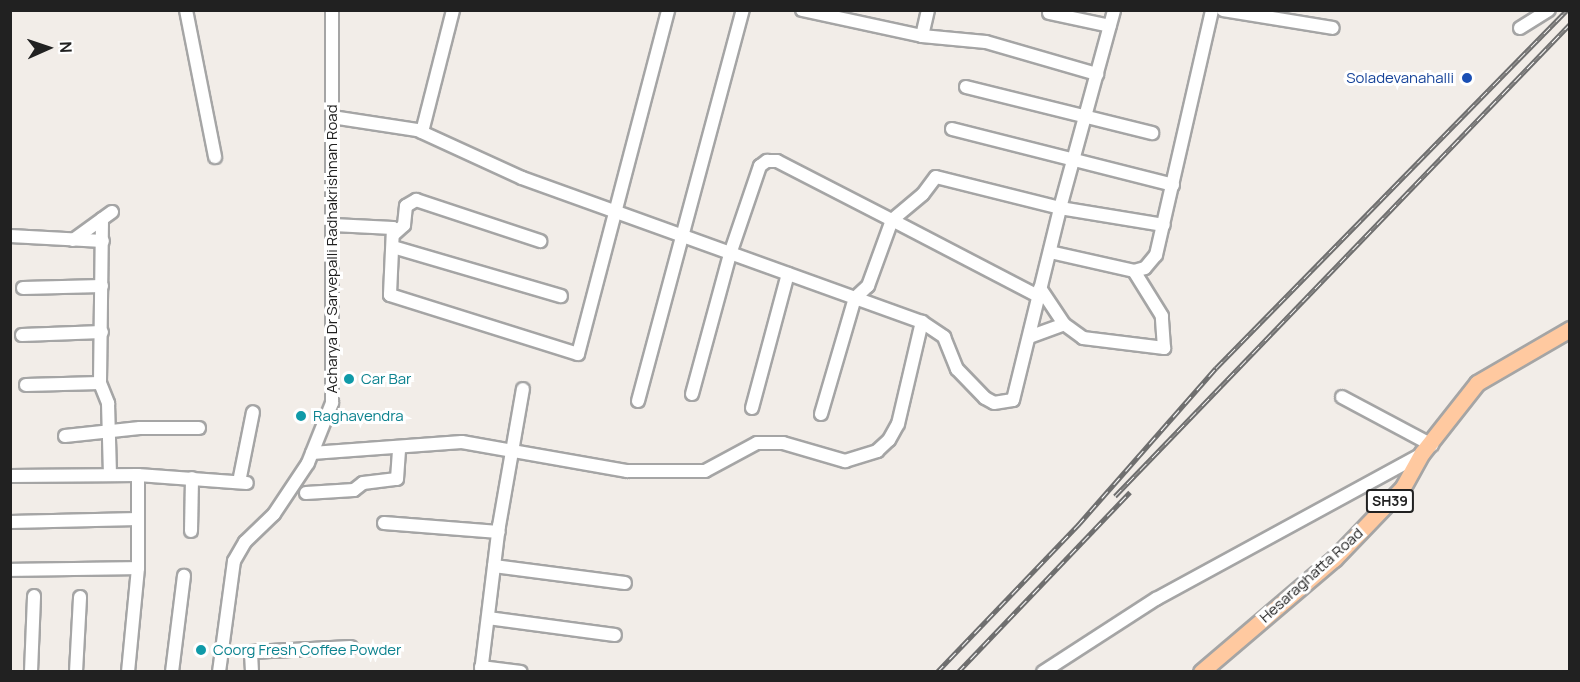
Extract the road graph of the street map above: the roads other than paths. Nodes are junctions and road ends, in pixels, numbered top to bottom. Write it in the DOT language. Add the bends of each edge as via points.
graph roads {
  1 [pos="186,10"];
  2 [pos="332,10"];
  3 [pos="453,10"];
  4 [pos="668,10"];
  5 [pos="743,10"];
  6 [pos="802,10"];
  7 [pos="928,10"];
  8 [pos="1114,10"];
  9 [pos="1212,10"];
  10 [pos="1222,10"];
  11 [pos="1549,10"];
  12 [pos="1049,12"];
  13 [pos="1282,15"];
  14 [pos="859,16"];
  15 [pos="1110,26"];
  16 [pos="1332,28"];
  17 [pos="1520,28"];
  18 [pos="922,36"];
  19 [pos="1097,74"];
  20 [pos="966,87"];
  21 [pos="332,117"];
  22 [pos="1086,117"];
  23 [pos="952,129"];
  24 [pos="422,132"];
  25 [pos="1152,133"];
  26 [pos="215,157"];
  27 [pos="1074,159"];
  28 [pos="1173,185"];
  29 [pos="1060,208"];
  30 [pos="614,211"];
  31 [pos="892,220"];
  32 [pos="333,225"];
  33 [pos="1164,225"];
  34 [pos="10,236"];
  35 [pos="682,237"];
  36 [pos="73,240"];
  37 [pos="103,241"];
  38 [pos="393,241"];
  39 [pos="540,241"];
  40 [pos="1050,252"];
  41 [pos="730,254"];
  42 [pos="1134,271"];
  43 [pos="788,274"];
  44 [pos="102,286"];
  45 [pos="23,288"];
  46 [pos="1039,292"];
  47 [pos="561,296"];
  48 [pos="855,298"];
  49 [pos="922,322"];
  50 [pos="1064,324"];
  51 [pos="1569,329"];
  52 [pos="102,332"];
  53 [pos="22,335"];
  54 [pos="1029,337"];
  55 [pos="100,383"];
  56 [pos="26,385"];
  57 [pos="524,389"];
  58 [pos="692,394"];
  59 [pos="1342,397"];
  60 [pos="638,401"];
  61 [pos="752,408"];
  62 [pos="253,412"];
  63 [pos="821,414"];
  64 [pos="200,428"];
  65 [pos="110,431"];
  66 [pos="65,436"];
  67 [pos="399,447"];
  68 [pos="1427,449"];
  69 [pos="514,450"];
  70 [pos="312,453"];
  71 [pos="110,475"];
  72 [pos="138,475"];
  73 [pos="10,476"];
  74 [pos="192,478"];
  75 [pos="306,493"];
  76 [pos="138,519"];
  77 [pos="10,522"];
  78 [pos="384,523"];
  79 [pos="191,531"];
  80 [pos="499,532"];
  81 [pos="494,566"];
  82 [pos="138,568"];
  83 [pos="10,570"];
  84 [pos="184,576"];
  85 [pos="625,583"];
  86 [pos="34,596"];
  87 [pos="80,597"];
  88 [pos="488,618"];
  89 [pos="615,635"];
  90 [pos="351,647"];
  91 [pos="481,669"];
  92 [pos="31,672"];
  93 [pos="76,672"];
  94 [pos="128,672"];
  95 [pos="172,672"];
  96 [pos="219,672"];
  97 [pos="252,672"];
  98 [pos="521,672"];
  99 [pos="1043,672"];
  100 [pos="1201,672"];
  1 -- 26 [label="street"];
  2 -- 21 [label="street, Acharya Dr Sarvepalli Radhakrishnan Road"];
  3 -- 24 [label="street"];
  4 -- 30 [label="street"];
  5 -- 35 [label="street"];
  6 -- 14 [label="street"];
  7 -- 18 [label="street"];
  8 -- 15 [label="street"];
  9 -- 28 [label="street"];
  10 -- 13 [label="street"];
  11 -- 17 [label="street"];
  12 -- 15 [label="street"];
  13 -- 16 [label="street"];
  14 -- 18 [label="street"];
  15 -- 19 [label="street"];
  18 -- 19 [label="street" via="986,42"];
  19 -- 22 [label="street"];
  20 -- 22 [label="street"];
  21 -- 24 [label="street"];
  21 -- 32 [label="street, Acharya Dr Sarvepalli Radhakrishnan Road"];
  22 -- 25 [label="street"];
  22 -- 27 [label="street"];
  23 -- 27 [label="street"];
  24 -- 30 [label="street" via="522,178"];
  27 -- 28 [label="street"];
  27 -- 29 [label="street"];
  28 -- 33 [label="street"];
  29 -- 31 [label="street" via="936,177 923,194"];
  29 -- 33 [label="street"];
  29 -- 40 [label="street"];
  30 -- 35 [label="street"];
  30 -- 38 [label="street" via="578,354 390,296"];
  31 -- 41 [label="street" via="777,161 767,161 760,166"];
  31 -- 46 [label="street"];
  31 -- 48 [label="street" via="868,286"];
  32 -- 38 [label="street" via="393,228"];
  32 -- 70 [label="street, Acharya Dr Sarvepalli Radhakrishnan Road" via="332,403"];
  33 -- 42 [label="street" via="1156,255 1145,268"];
  34 -- 36 [label="street"];
  35 -- 41 [label="street"];
  35 -- 60 [label="street"];
  36 -- 37 [label="street"];
  36 -- 37 [label="street" via="107,215"];
  37 -- 44 [label="street"];
  38 -- 39 [label="street" via="404,225 406,206 416,200"];
  38 -- 47 [label="street"];
  40 -- 42 [label="street"];
  40 -- 46 [label="street"];
  41 -- 43 [label="street"];
  41 -- 58 [label="street"];
  42 -- 50 [label="street" via="1162,316 1164,348 1083,338"];
  43 -- 48 [label="street"];
  43 -- 61 [label="street"];
  44 -- 45 [label="street"];
  44 -- 52 [label="street"];
  46 -- 50 [label="street"];
  46 -- 54 [label="street"];
  48 -- 49 [label="street"];
  48 -- 63 [label="street"];
  49 -- 54 [label="street" via="938,329 957,369 994,403 1013,400"];
  49 -- 69 [label="street" via="898,424 890,440 877,451 845,461 783,443 757,443 705,471 627,471"];
  50 -- 54 [label="street"];
  51 -- 68 [label="main road, Hesaraghatta Road / SH39" via="1477,383"];
  52 -- 53 [label="street"];
  52 -- 55 [label="street"];
  55 -- 56 [label="street"];
  55 -- 65 [label="street" via="108,403"];
  57 -- 69 [label="street"];
  59 -- 68 [label="street"];
  62 -- 74 [label="street" via="243,483"];
  64 -- 65 [label="street"];
  65 -- 66 [label="street"];
  65 -- 71 [label="street"];
  67 -- 69 [label="street" via="462,442"];
  67 -- 70 [label="street"];
  67 -- 75 [label="street" via="397,479 363,483 354,490"];
  68 -- 99 [label="street" via="1156,599"];
  68 -- 100 [label="main road, Hesaraghatta Road / SH39" via="1404,487 1334,559"];
  69 -- 80 [label="street"];
  70 -- 96 [label="street, Acharya Dr Sarvepalli Radhakrishnan Road" via="274,514 245,542 234,561"];
  71 -- 72 [label="street"];
  71 -- 73 [label="street"];
  72 -- 74 [label="street"];
  72 -- 76 [label="street"];
  74 -- 79 [label="street"];
  76 -- 77 [label="street"];
  76 -- 82 [label="street"];
  78 -- 80 [label="street"];
  80 -- 81 [label="street"];
  81 -- 85 [label="street"];
  81 -- 88 [label="street"];
  82 -- 83 [label="street"];
  82 -- 94 [label="street"];
  84 -- 95 [label="street"];
  86 -- 92 [label="street"];
  87 -- 93 [label="street"];
  88 -- 89 [label="street"];
  88 -- 91 [label="street"];
  90 -- 97 [label="street" via="251,652"];
  91 -- 98 [label="street"];
}
